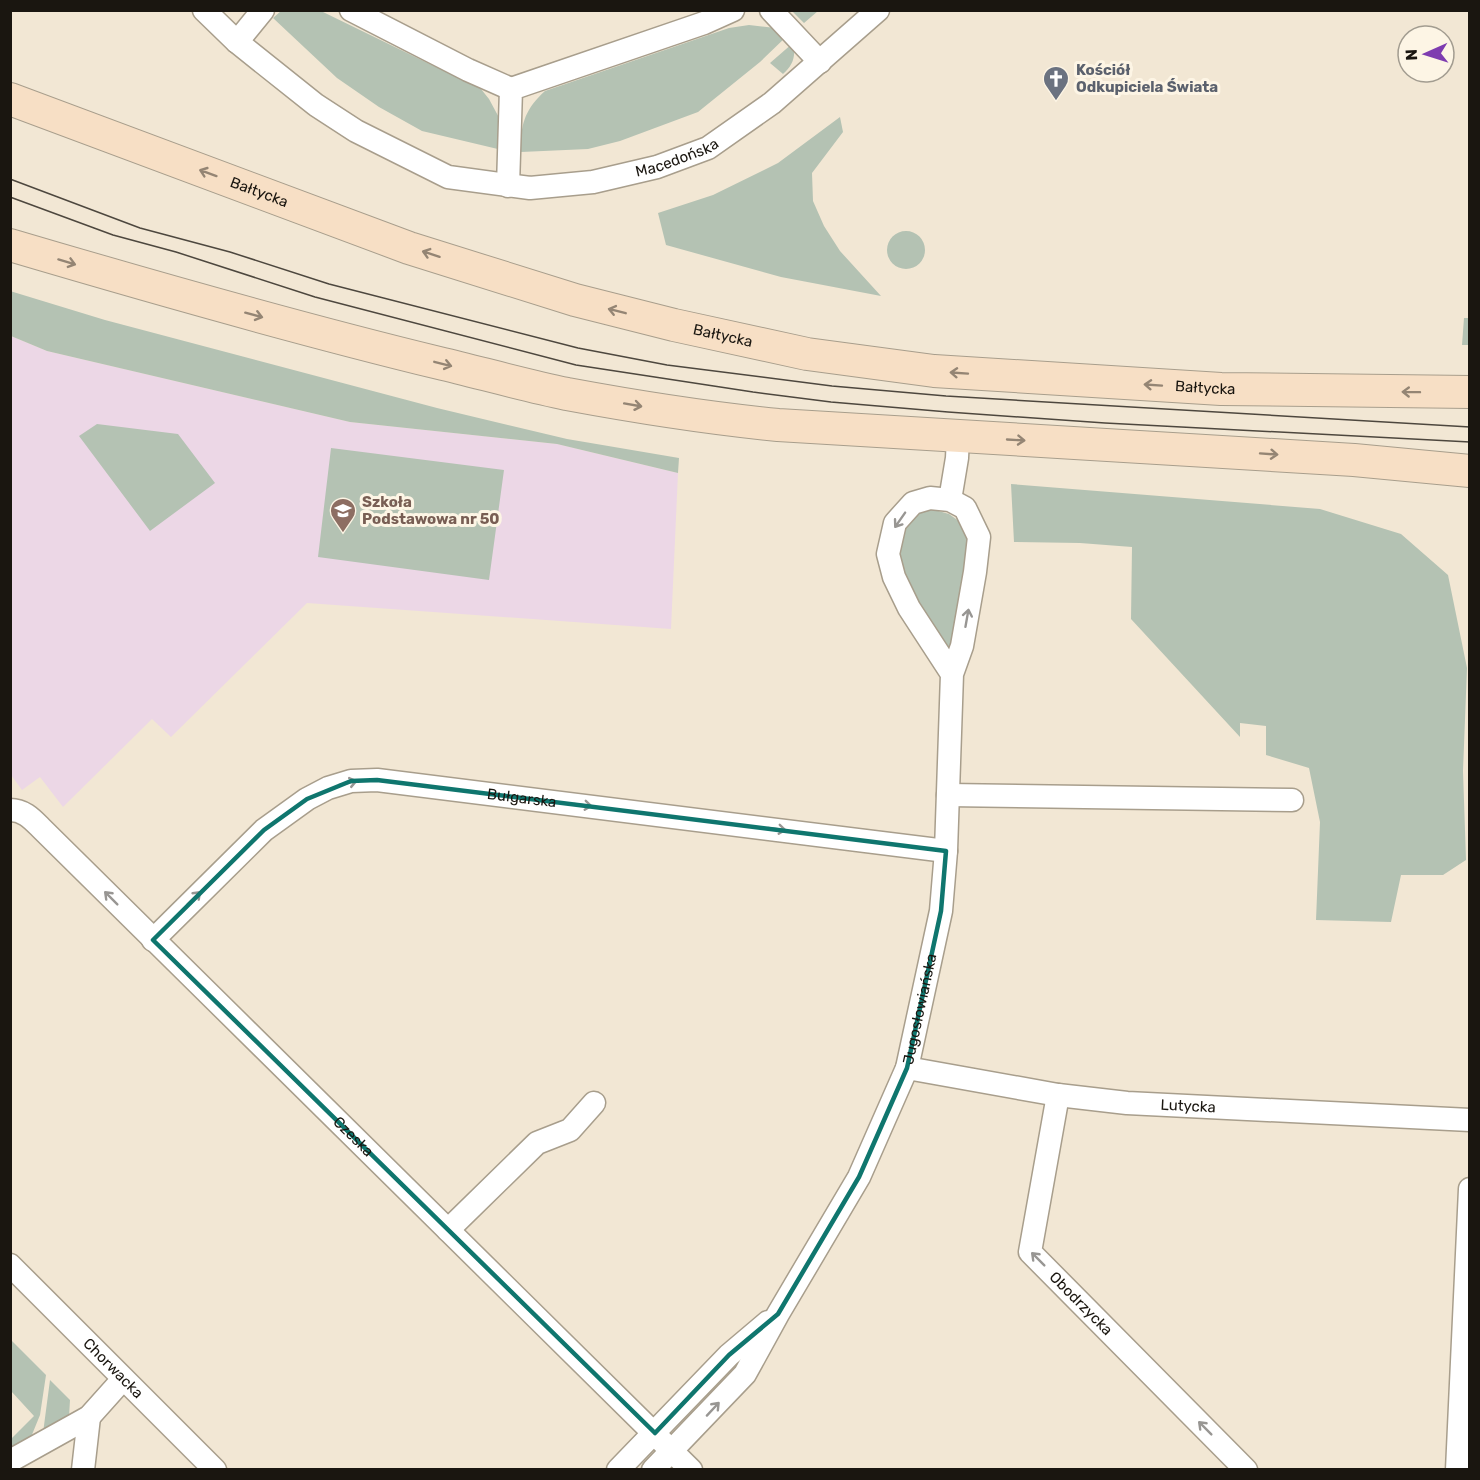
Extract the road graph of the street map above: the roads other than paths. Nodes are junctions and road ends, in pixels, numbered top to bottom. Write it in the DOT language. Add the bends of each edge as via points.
graph roads {
  1 [pos="204,10"];
  2 [pos="263,10"];
  3 [pos="351,10"];
  4 [pos="733,10"];
  5 [pos="771,10"];
  6 [pos="878,10"];
  7 [pos="237,42"];
  8 [pos="820,62"];
  9 [pos="511,89"];
  10 [pos="10,99"];
  11 [pos="508,186"];
  12 [pos="10,245"];
  13 [pos="1470,392"];
  14 [pos="958,437"];
  15 [pos="1470,471"];
  16 [pos="950,500"];
  17 [pos="952,674"];
  18 [pos="948,795"];
  19 [pos="1292,800"];
  20 [pos="10,810"];
  21 [pos="946,850"];
  22 [pos="153,940"];
  23 [pos="907,1068"];
  24 [pos="1058,1095"];
  25 [pos="594,1103"];
  26 [pos="1470,1120"];
  27 [pos="1470,1189"];
  28 [pos="448,1230"];
  29 [pos="10,1265"];
  30 [pos="778,1314"];
  31 [pos="123,1379"];
  32 [pos="89,1417"];
  33 [pos="654,1433"];
  34 [pos="672,1450"];
  35 [pos="10,1461"];
  36 [pos="83,1470"];
  37 [pos="214,1470"];
  38 [pos="618,1470"];
  39 [pos="653,1470"];
  40 [pos="691,1470"];
  41 [pos="1246,1470"];
  42 [pos="1457,1470"];
  1 -- 7 [label="street, Macedońska"];
  2 -- 7 [label="street"];
  3 -- 9 [label="street"];
  4 -- 9 [label="street"];
  5 -- 8 [label="street"];
  6 -- 8 [label="street, Macedońska"];
  7 -- 11 [label="street, Macedońska" via="316,105 356,131 448,177"];
  8 -- 11 [label="street, Macedońska" via="772,103 708,148 657,167 593,182 530,188"];
  9 -- 11 [label="street"];
  13 -- 10 [label="main road, Bałtycka, one-way" via="1221,389 934,371 807,354 575,300 420,251"];
  12 -- 14 [label="main road, one-way" via="375,347 565,393 720,419"];
  14 -- 15 [label="main road, one-way" via="1354,460"];
  14 -- 16 [label="street"];
  17 -- 16 [label="street, Jugosłowiańska, one-way" via="962,646 979,537 965,508"];
  16 -- 17 [label="street, one-way" via="930,498 913,503 895,523 888,554 909,608"];
  17 -- 18 [label="street, Jugosłowiańska"];
  18 -- 19 [label="street"];
  18 -- 21 [label="street, Jugosłowiańska"];
  22 -- 20 [label="street, Czeska, one-way" via="28,815"];
  22 -- 21 [label="street, Bułgarska, one-way" via="264,830 307,799 351,781 377,780"];
  21 -- 23 [label="street, Jugosłowiańska" via="940,911"];
  22 -- 28 [label="street, Czeska"];
  23 -- 24 [label="street, Lutycka"];
  23 -- 30 [label="street, Jugosłowiańska" via="859,1177"];
  24 -- 26 [label="street, Lutycka" via="1139,1103"];
  41 -- 24 [label="street, Obodrzycka, one-way" via="1030,1252"];
  25 -- 28 [label="street" via="570,1130 537,1143"];
  27 -- 42 [label="street"];
  28 -- 33 [label="street, Czeska"];
  29 -- 31 [label="street, Chorwacka"];
  30 -- 33 [label="street, Jugosłowiańska" via="729,1355"];
  34 -- 30 [label="street, Jugosłowiańska, one-way" via="745,1374"];
  31 -- 32 [label="street"];
  31 -- 37 [label="street, Chorwacka"];
  32 -- 35 [label="street"];
  32 -- 36 [label="street"];
  33 -- 34 [label="street, Czeska"];
  33 -- 38 [label="street, Jugosłowiańska"];
  34 -- 39 [label="street, Jugosłowiańska"];
  34 -- 40 [label="street, Czeska"];
}
